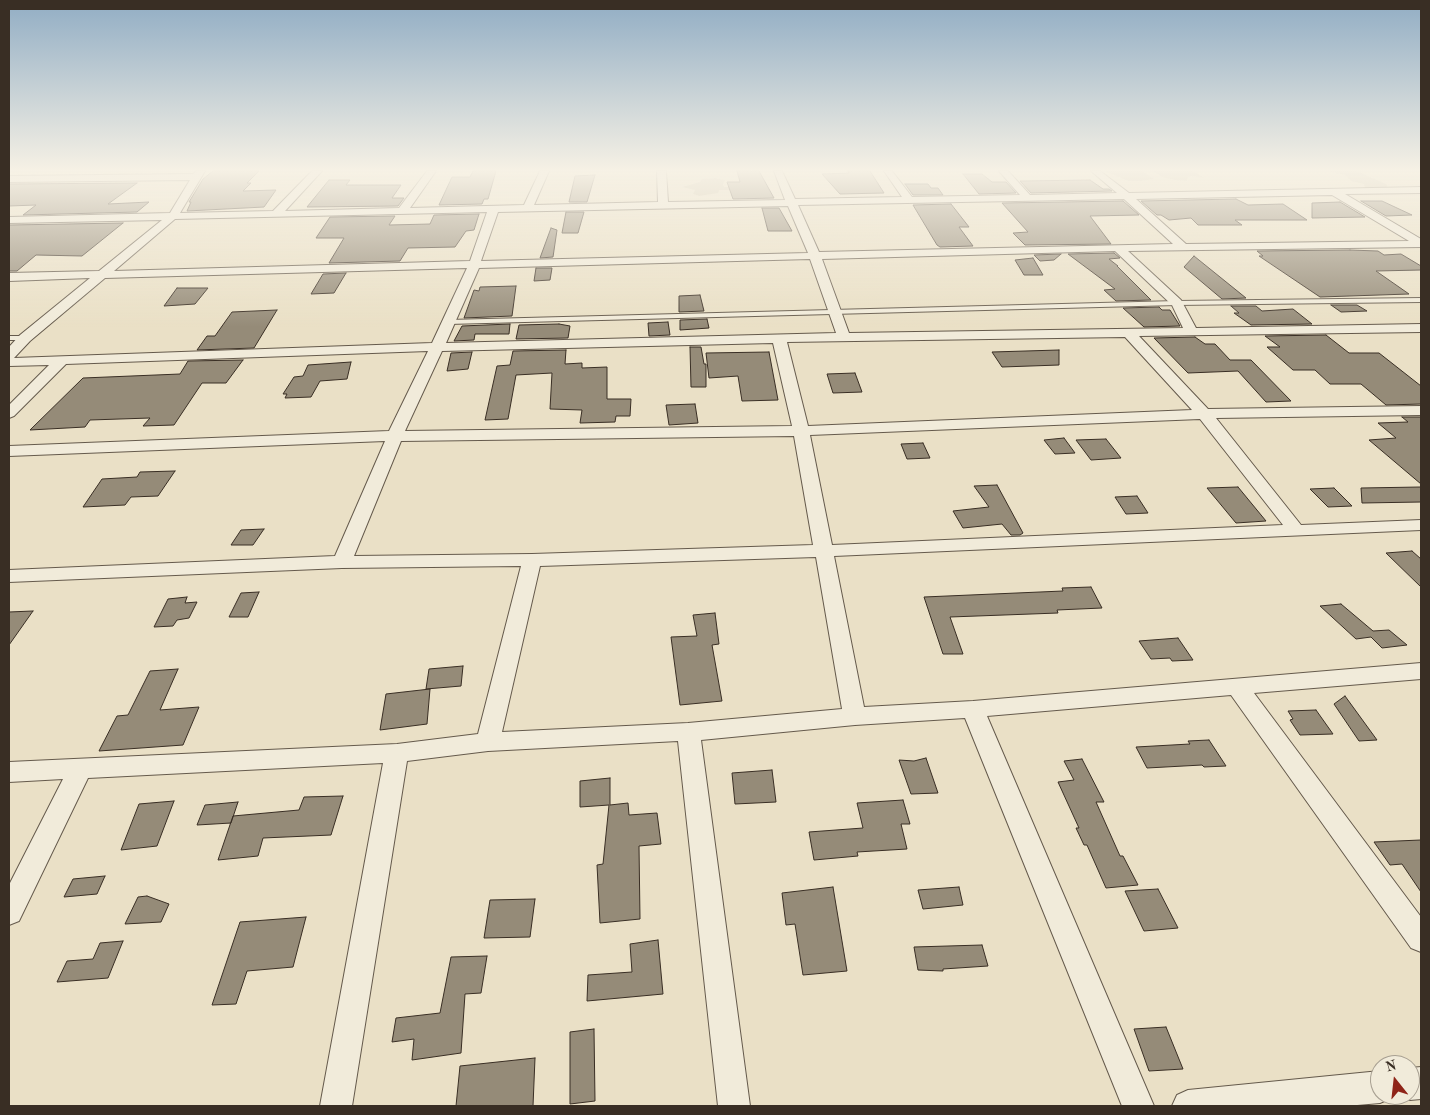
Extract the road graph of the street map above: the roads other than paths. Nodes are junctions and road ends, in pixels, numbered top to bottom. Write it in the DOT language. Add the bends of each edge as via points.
graph roads {
  1 [pos="165,223"];
  2 [pos="489,223"];
  3 [pos="800,223"];
  4 [pos="1158,223"];
  5 [pos="1386,223"];
  6 [pos="1183,246"];
  7 [pos="1118,248"];
  8 [pos="815,256"];
  9 [pos="474,266"];
  10 [pos="105,274"];
  11 [pos="9,277"];
  12 [pos="1421,300"];
  13 [pos="1177,303"];
  14 [pos="835,312"];
  15 [pos="448,322"];
  16 [pos="1421,328"];
  17 [pos="1191,331"];
  18 [pos="1129,333"];
  19 [pos="844,337"];
  20 [pos="9,338"];
  21 [pos="26,338"];
  22 [pos="779,338"];
  23 [pos="437,347"];
  24 [pos="9,355"];
  25 [pos="61,360"];
  26 [pos="9,362"];
  27 [pos="1421,410"];
  28 [pos="9,413"];
  29 [pos="1204,414"];
  30 [pos="800,431"];
  31 [pos="395,436"];
  32 [pos="9,451"];
  33 [pos="1421,525"];
  34 [pos="1296,530"];
  35 [pos="824,551"];
  36 [pos="532,560"];
  37 [pos="342,562"];
  38 [pos="9,576"];
  39 [pos="1421,671"];
  40 [pos="1236,687"];
  41 [pos="973,709"];
  42 [pos="855,716"];
  43 [pos="688,732"];
  44 [pos="488,742"];
  45 [pos="397,753"];
  46 [pos="80,769"];
  47 [pos="9,772"];
  48 [pos="9,912"];
  49 [pos="1421,939"];
  50 [pos="1370,1088"];
  51 [pos="336,1106"];
  52 [pos="734,1106"];
  53 [pos="1138,1106"];
  54 [pos="1188,1106"];
  1 -- 10 [label="street"];
  2 -- 9 [label="street"];
  3 -- 8 [label="street"];
  4 -- 6 [label="street"];
  5 -- 6 [label="street" via="1421,244"];
  6 -- 7 [label="street"];
  7 -- 8 [label="street"];
  7 -- 13 [label="street"];
  8 -- 9 [label="street"];
  8 -- 14 [label="street"];
  9 -- 10 [label="street"];
  9 -- 15 [label="street"];
  10 -- 11 [label="street"];
  10 -- 21 [label="street"];
  12 -- 13 [label="lane"];
  13 -- 14 [label="lane"];
  13 -- 17 [label="street"];
  14 -- 15 [label="lane"];
  14 -- 19 [label="street"];
  15 -- 23 [label="street"];
  16 -- 17 [label="street"];
  17 -- 18 [label="street"];
  18 -- 19 [label="street"];
  18 -- 29 [label="street"];
  19 -- 22 [label="street"];
  20 -- 21 [label="lane"];
  21 -- 24 [label="street"];
  22 -- 23 [label="street"];
  22 -- 30 [label="street"];
  23 -- 25 [label="street"];
  23 -- 31 [label="street"];
  25 -- 26 [label="street"];
  25 -- 28 [label="street"];
  27 -- 29 [label="street"];
  29 -- 30 [label="street"];
  29 -- 34 [label="street"];
  30 -- 31 [label="street"];
  30 -- 35 [label="street"];
  31 -- 32 [label="street"];
  31 -- 37 [label="street"];
  33 -- 34 [label="street"];
  34 -- 35 [label="street"];
  35 -- 36 [label="street"];
  35 -- 42 [label="street"];
  36 -- 37 [label="street"];
  36 -- 44 [label="street"];
  37 -- 38 [label="street"];
  39 -- 40 [label="street"];
  40 -- 41 [label="street"];
  40 -- 49 [label="street"];
  41 -- 42 [label="street"];
  41 -- 53 [label="street"];
  42 -- 43 [label="street"];
  43 -- 44 [label="street"];
  43 -- 52 [label="street"];
  44 -- 45 [label="street"];
  45 -- 46 [label="street"];
  45 -- 51 [label="street"];
  46 -- 47 [label="street"];
  46 -- 48 [label="street"];
  50 -- 54 [label="street"];
}
